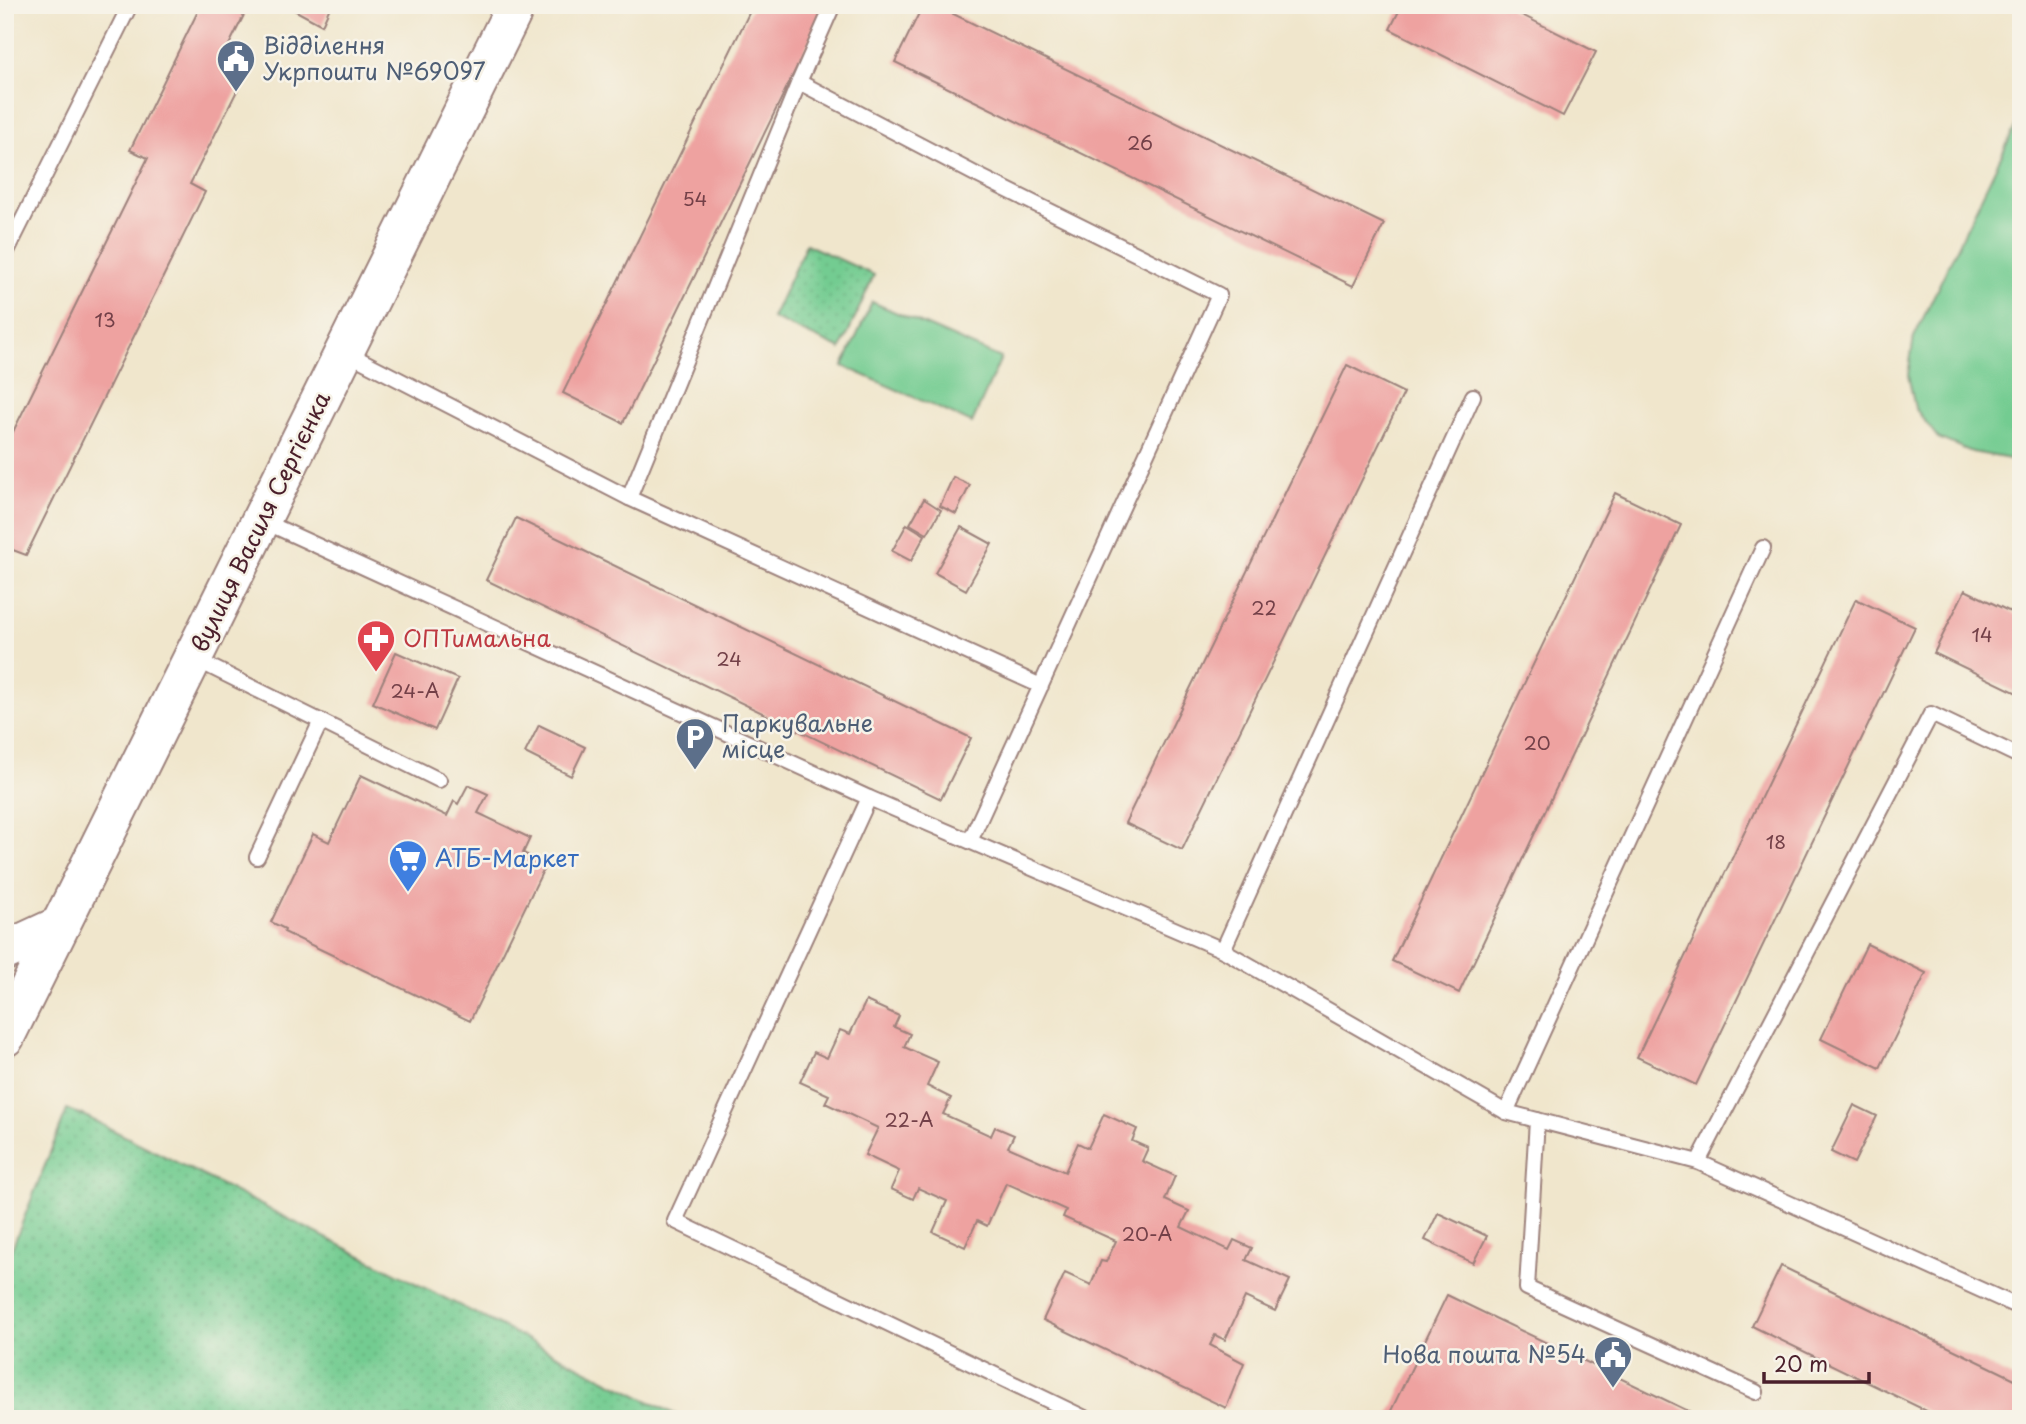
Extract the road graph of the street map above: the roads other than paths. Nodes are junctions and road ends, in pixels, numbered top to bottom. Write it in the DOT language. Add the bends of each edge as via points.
graph roads {
  1 [pos="130,5"];
  2 [pos="516,5"];
  3 [pos="833,5"];
  4 [pos="799,82"];
  5 [pos="5,256"];
  6 [pos="345,352"];
  7 [pos="1473,396"];
  8 [pos="629,499"];
  9 [pos="261,520"];
  10 [pos="1763,548"];
  11 [pos="194,658"];
  12 [pos="1041,686"];
  13 [pos="321,721"];
  14 [pos="2021,757"];
  15 [pos="439,780"];
  16 [pos="869,798"];
  17 [pos="970,841"];
  18 [pos="257,857"];
  19 [pos="59,926"];
  20 [pos="1223,950"];
  21 [pos="5,951"];
  22 [pos="5,1037"];
  23 [pos="1506,1112"];
  24 [pos="1537,1120"];
  25 [pos="1698,1162"];
  26 [pos="2021,1308"];
  27 [pos="1756,1392"];
  28 [pos="1087,1419"];
  1 -- 5 [label="lane"];
  2 -- 6 [label="main road, вулиця Василя Сергієнка"];
  3 -- 4 [label="lane"];
  4 -- 8 [label="lane"];
  4 -- 12 [label="lane" via="1219,295"];
  6 -- 8 [label="lane"];
  6 -- 9 [label="main road, вулиця Василя Сергієнка"];
  7 -- 20 [label="lane"];
  8 -- 12 [label="lane"];
  9 -- 11 [label="main road, вулиця Василя Сергієнка"];
  9 -- 16 [label="lane"];
  10 -- 23 [label="lane"];
  11 -- 13 [label="lane"];
  11 -- 19 [label="main road, вулиця Василя Сергієнка"];
  12 -- 17 [label="lane"];
  13 -- 15 [label="lane"];
  13 -- 18 [label="lane"];
  14 -- 25 [label="lane" via="1931,714"];
  16 -- 17 [label="lane"];
  16 -- 28 [label="lane" via="675,1222"];
  17 -- 20 [label="lane"];
  19 -- 21 [label="main road"];
  19 -- 22 [label="main road, вулиця Василя Сергієнка"];
  20 -- 23 [label="lane"];
  23 -- 24 [label="lane"];
  24 -- 25 [label="lane"];
  24 -- 27 [label="lane" via="1527,1288"];
  25 -- 26 [label="lane"];
}
